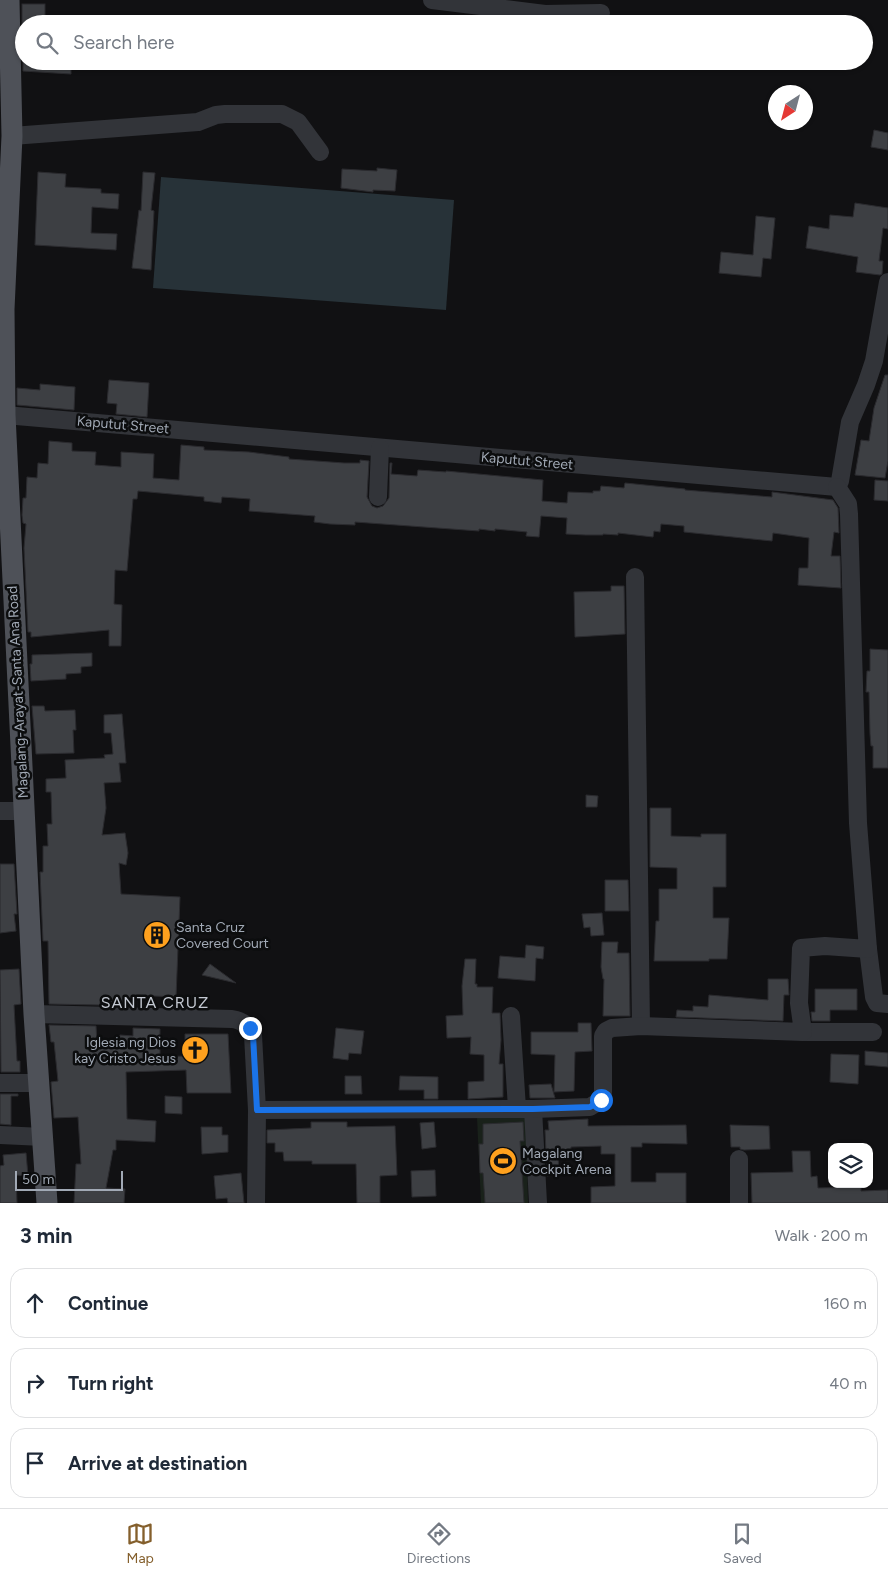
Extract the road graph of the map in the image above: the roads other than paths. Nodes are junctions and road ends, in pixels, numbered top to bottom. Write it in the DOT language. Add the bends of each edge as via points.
graph roads {
  1 [pos="9,0"];
  2 [pos="432,0"];
  3 [pos="601,13"];
  4 [pos="12,136"];
  5 [pos="320,152"];
  6 [pos="888,282"];
  7 [pos="886,301"];
  8 [pos="2,309"];
  9 [pos="5,415"];
  10 [pos="380,448"];
  11 [pos="4,472"];
  12 [pos="837,487"];
  13 [pos="378,497"];
  14 [pos="634,577"];
  15 [pos="0,811"];
  16 [pos="24,811"];
  17 [pos="868,949"];
  18 [pos="888,1004"];
  19 [pos="34,1014"];
  20 [pos="511,1016"];
  21 [pos="641,1026"];
  22 [pos="803,1032"];
  23 [pos="874,1032"];
  24 [pos="0,1083"];
  25 [pos="39,1083"];
  26 [pos="525,1109"];
  27 [pos="257,1110"];
  28 [pos="0,1135"];
  29 [pos="43,1137"];
  30 [pos="739,1159"];
  31 [pos="47,1203"];
  32 [pos="256,1203"];
  33 [pos="538,1203"];
  34 [pos="739,1203"];
  1 -- 4 [label="main road, Magalang-Arayat-Santa Ana Road"];
  2 -- 3 [label="street" via="545,14"];
  4 -- 5 [label="street" via="198,122 224,114 282,114 298,122"];
  4 -- 8 [label="main road, Magalang-Arayat-Santa Ana Road"];
  6 -- 7 [label="street"];
  7 -- 12 [label="street" via="874,361 850,422"];
  8 -- 9 [label="main road, Magalang-Arayat-Santa Ana Road"];
  9 -- 10 [label="street, Kaputut Street"];
  9 -- 11 [label="main road, Magalang-Arayat-Santa Ana Road"];
  10 -- 12 [label="street, Kaputut Street"];
  10 -- 13 [label="street"];
  11 -- 16 [label="main road, Magalang-Arayat-Santa Ana Road"];
  12 -- 17 [label="street" via="848,504 849,514 858,823"];
  14 -- 21 [label="street"];
  15 -- 16 [label="street"];
  16 -- 19 [label="main road, Magalang-Arayat-Santa Ana Road"];
  17 -- 18 [label="street" via="874,997 877,1003"];
  17 -- 22 [label="street" via="801,948 799,1002"];
  19 -- 25 [label="main road, Magalang-Arayat-Santa Ana Road"];
  19 -- 27 [label="street" via="242,1021 253,1035"];
  20 -- 26 [label="street"];
  21 -- 22 [label="street"];
  21 -- 26 [label="street" via="612,1028 602,1036 603,1092 596,1104 590,1107"];
  22 -- 23 [label="street"];
  24 -- 25 [label="street"];
  25 -- 29 [label="main road, Magalang-Arayat-Santa Ana Road"];
  26 -- 27 [label="street"];
  26 -- 33 [label="street"];
  27 -- 32 [label="street"];
  28 -- 29 [label="street"];
  29 -- 31 [label="main road, Magalang-Arayat-Santa Ana Road"];
  30 -- 34 [label="street"];
}
